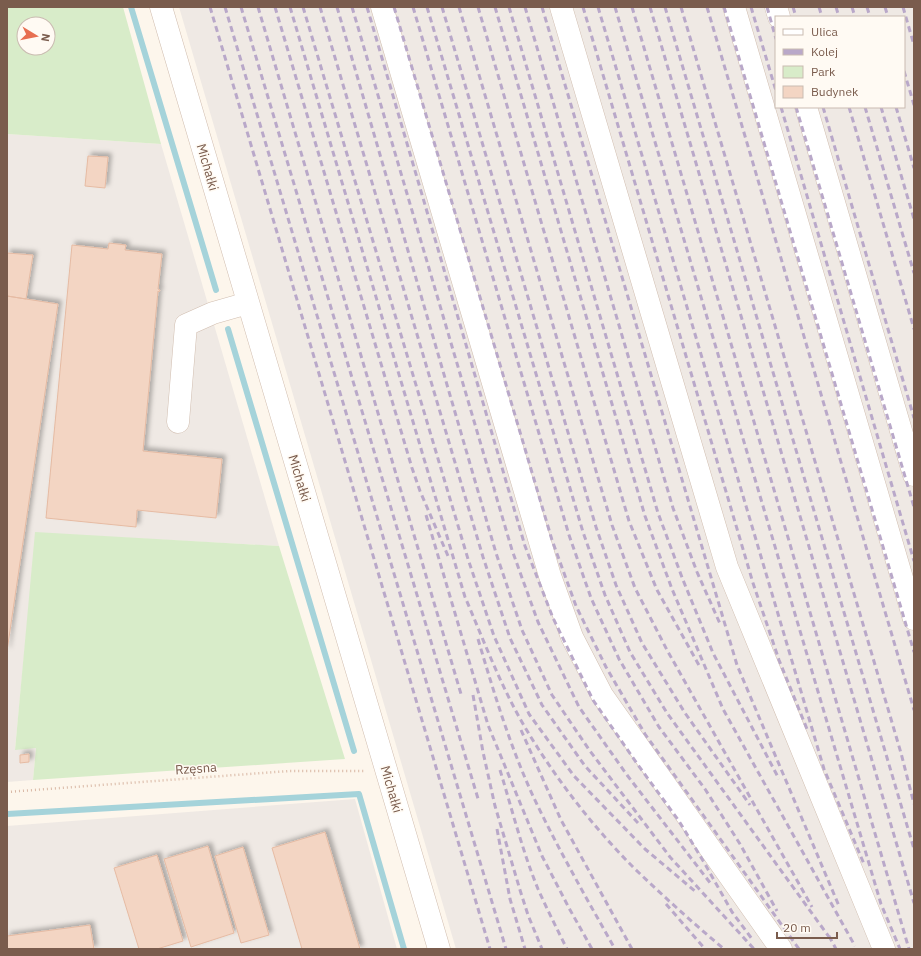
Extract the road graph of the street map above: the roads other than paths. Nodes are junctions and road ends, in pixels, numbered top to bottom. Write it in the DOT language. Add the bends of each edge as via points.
graph roads {
  1 [pos="161,7"];
  2 [pos="382,7"];
  3 [pos="561,7"];
  4 [pos="734,7"];
  5 [pos="806,108"];
  6 [pos="248,303"];
  7 [pos="178,422"];
  8 [pos="914,475"];
  9 [pos="914,619"];
  10 [pos="439,949"];
  11 [pos="781,949"];
  12 [pos="884,949"];
  1 -- 6 [label="street, Michałki"];
  2 -- 11 [label="street" via="548,569 572,637 602,695"];
  3 -- 12 [label="street" via="727,567"];
  4 -- 9 [label="street"];
  5 -- 8 [label="street"];
  6 -- 7 [label="street" via="212,313 186,325"];
  6 -- 10 [label="street, Michałki"];
}
